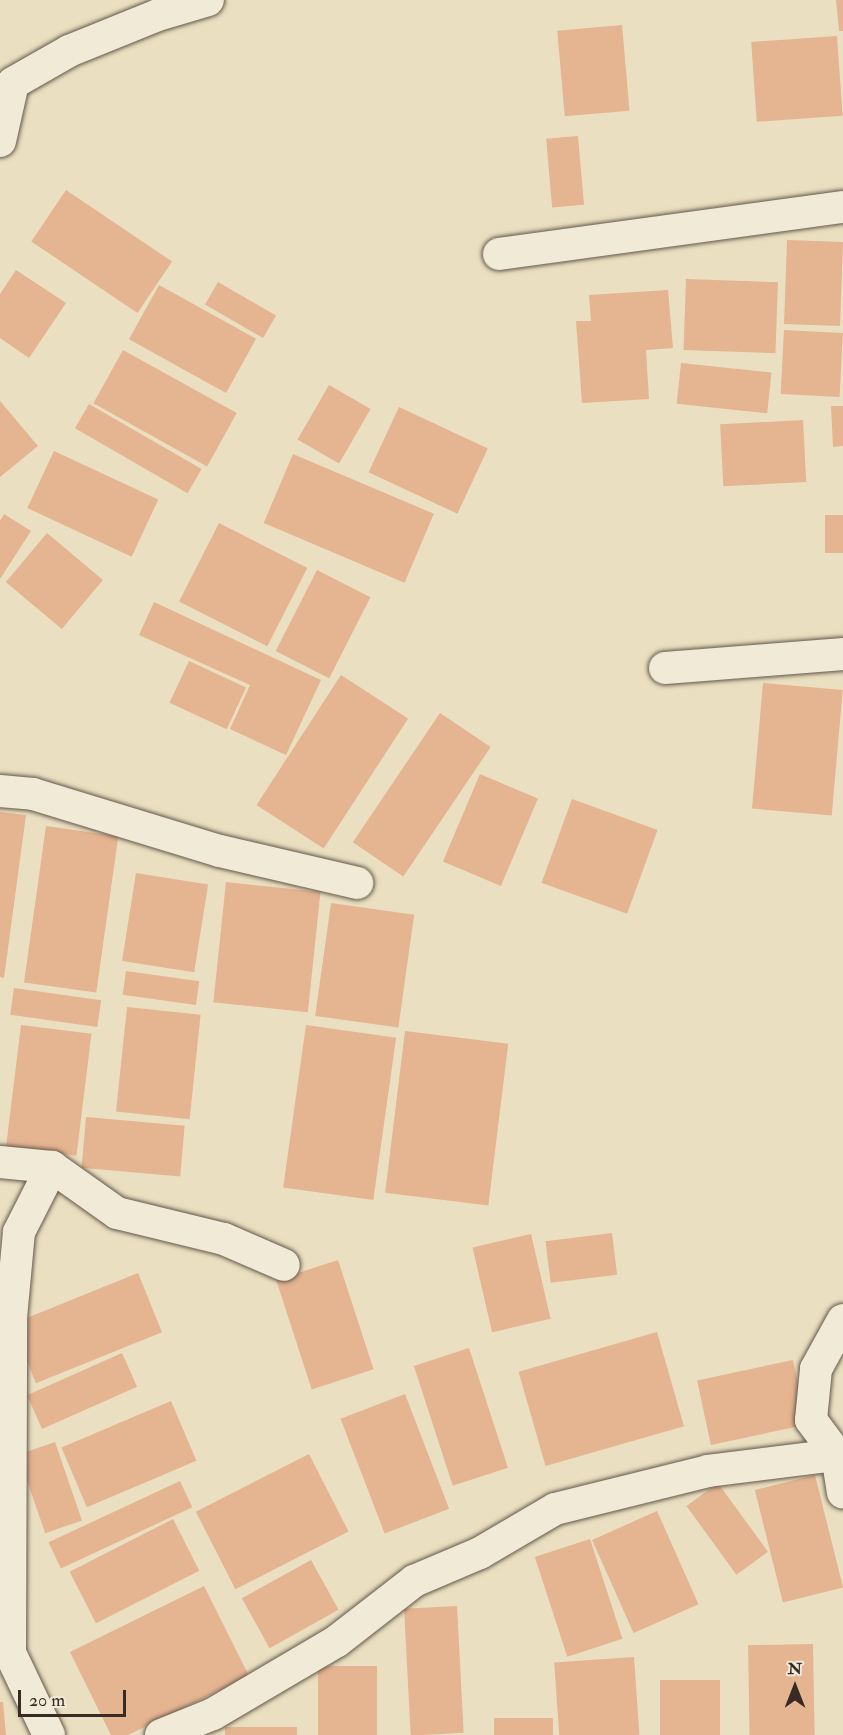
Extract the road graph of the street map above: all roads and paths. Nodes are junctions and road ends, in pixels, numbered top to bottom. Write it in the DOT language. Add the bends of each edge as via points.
graph roads {
  1 [pos="208,0"];
  2 [pos="0,141"];
  3 [pos="843,207"];
  4 [pos="499,254"];
  5 [pos="843,654"];
  6 [pos="665,668"];
  7 [pos="0,791"];
  8 [pos="357,883"];
  9 [pos="0,1162"];
  10 [pos="52,1167"];
  11 [pos="284,1265"];
  12 [pos="843,1320"];
  13 [pos="837,1455"];
  14 [pos="843,1493"];
  15 [pos="49,1735"];
  16 [pos="161,1735"];
  1 -- 2 [label="street" via="158,15 69,51 13,83"];
  3 -- 4 [label="street"];
  5 -- 6 [label="street"];
  7 -- 8 [label="street" via="33,794 220,851"];
  9 -- 10 [label="street"];
  10 -- 11 [label="street" via="117,1213 224,1239"];
  10 -- 15 [label="street" via="19,1232 11,1318 10,1653"];
  12 -- 13 [label="street" via="816,1369 811,1420"];
  13 -- 14 [label="street"];
  13 -- 16 [label="street" via="708,1471 555,1509 480,1553 414,1581 337,1641 213,1714"];
}
